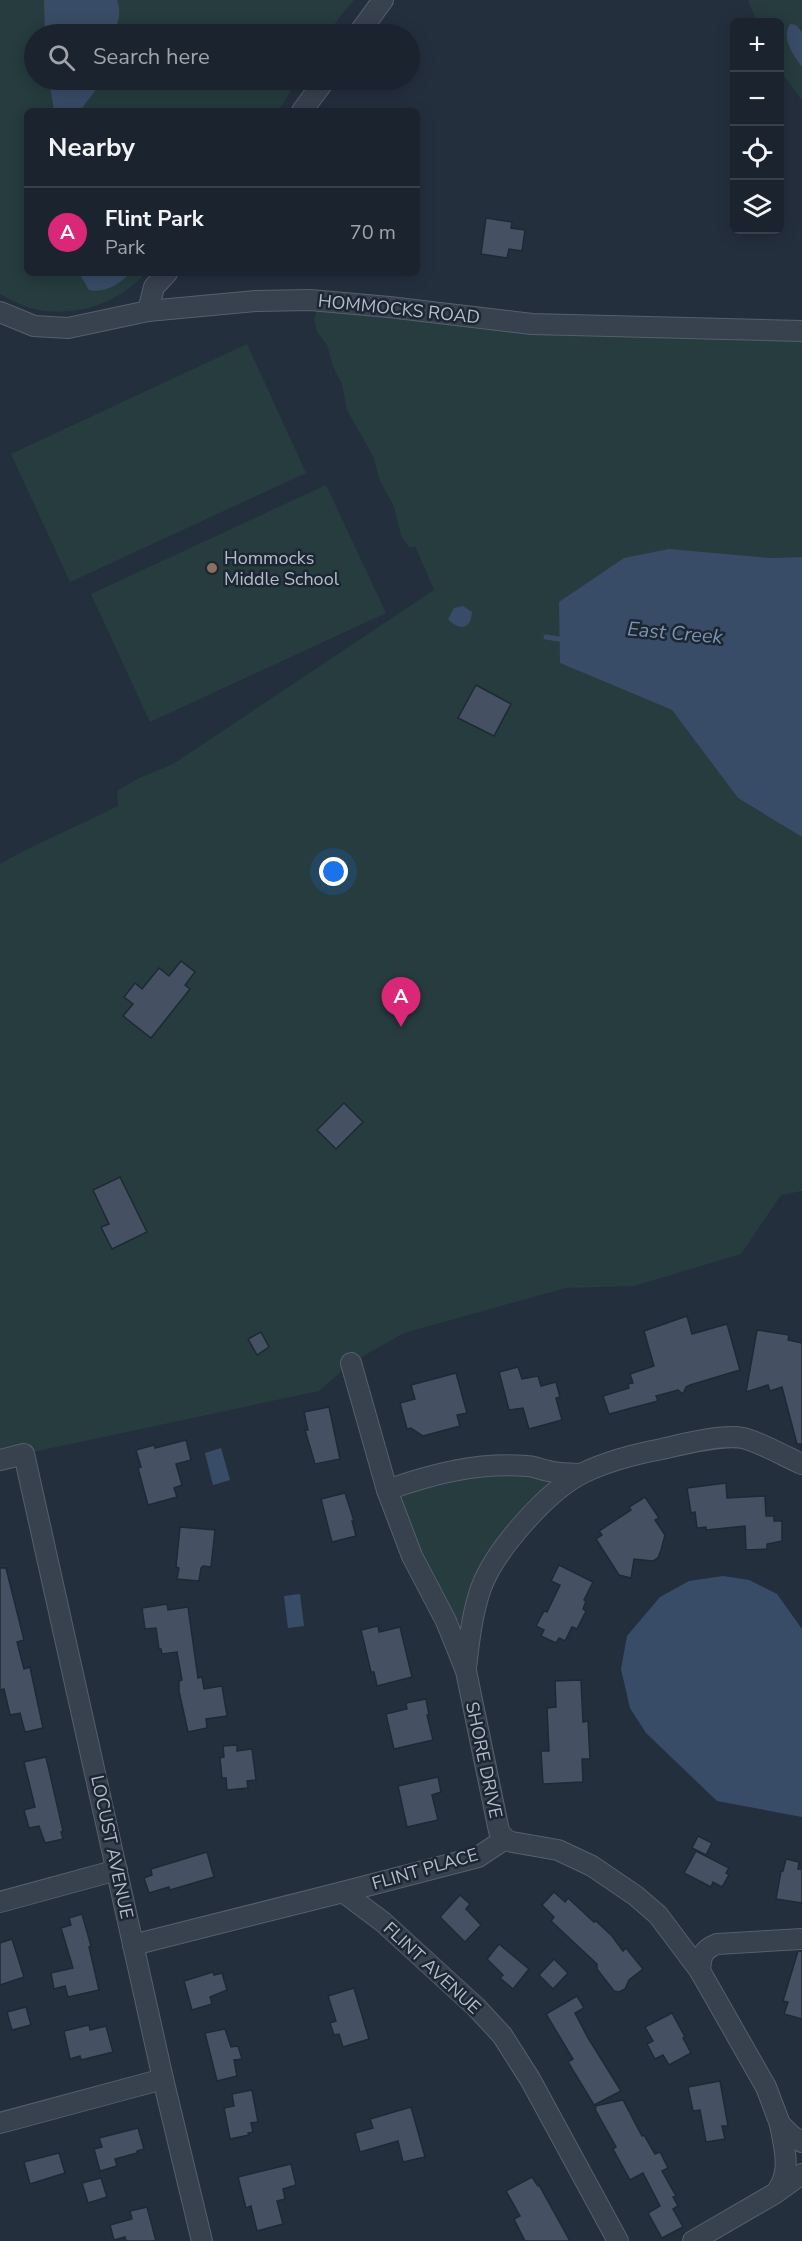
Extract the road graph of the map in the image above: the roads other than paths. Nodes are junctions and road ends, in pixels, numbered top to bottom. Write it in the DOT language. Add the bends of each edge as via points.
graph roads {
  1 [pos="383,0"];
  2 [pos="365,24"];
  3 [pos="318,90"];
  4 [pos="304,108"];
  5 [pos="164,276"];
  6 [pos="148,311"];
  7 [pos="0,312"];
  8 [pos="802,331"];
  9 [pos="351,1363"];
  10 [pos="0,1460"];
  11 [pos="802,1464"];
  12 [pos="582,1474"];
  13 [pos="387,1491"];
  14 [pos="466,1671"];
  15 [pos="505,1839"];
  16 [pos="117,1870"];
  17 [pos="343,1892"];
  18 [pos="0,1902"];
  19 [pos="658,1915"];
  20 [pos="802,1939"];
  21 [pos="733,1944"];
  22 [pos="133,1945"];
  23 [pos="700,1971"];
  24 [pos="163,2079"];
  25 [pos="0,2123"];
  26 [pos="780,2124"];
  27 [pos="802,2142"];
  28 [pos="802,2174"];
  29 [pos="774,2194"];
  30 [pos="202,2241"];
  31 [pos="618,2241"];
  32 [pos="693,2241"];
  1 -- 2 [label="street"];
  3 -- 4 [label="street"];
  5 -- 6 [label="street" via="154,287"];
  6 -- 7 [label="street, HOMMOCKS ROAD" via="68,328 34,326"];
  6 -- 8 [label="street, HOMMOCKS ROAD" via="310,300 532,324"];
  9 -- 13 [label="street, SHORE DRIVE"];
  10 -- 16 [label="street, LOCUST AVENUE" via="24,1454"];
  11 -- 12 [label="street" via="743,1438 721,1439 648,1451"];
  12 -- 13 [label="street" via="499,1465 465,1468"];
  12 -- 14 [label="street" via="538,1507 496,1558 482,1586 471,1624"];
  13 -- 14 [label="street, SHORE DRIVE" via="412,1556 446,1621"];
  14 -- 15 [label="street, SHORE DRIVE" via="497,1823"];
  15 -- 17 [label="street, FLINT PLACE" via="478,1857"];
  15 -- 19 [label="street, SHORE DRIVE" via="558,1850 592,1866"];
  16 -- 18 [label="street"];
  16 -- 22 [label="street, LOCUST AVENUE"];
  17 -- 22 [label="street"];
  17 -- 31 [label="street, FLINT AVENUE" via="383,1922 502,2036 530,2079"];
  19 -- 21 [label="street" via="689,1939"];
  19 -- 23 [label="street, SHORE DRIVE"];
  20 -- 21 [label="street"];
  21 -- 23 [label="street" via="707,1948 701,1956"];
  22 -- 24 [label="street, LOCUST AVENUE"];
  23 -- 26 [label="street, SHORE DRIVE" via="766,2087"];
  24 -- 25 [label="street"];
  24 -- 30 [label="street, LOCUST AVENUE"];
  26 -- 27 [label="street, SHORE DRIVE"];
  26 -- 29 [label="street" via="787,2160 781,2185"];
  28 -- 29 [label="street"];
  29 -- 32 [label="street"];
}
